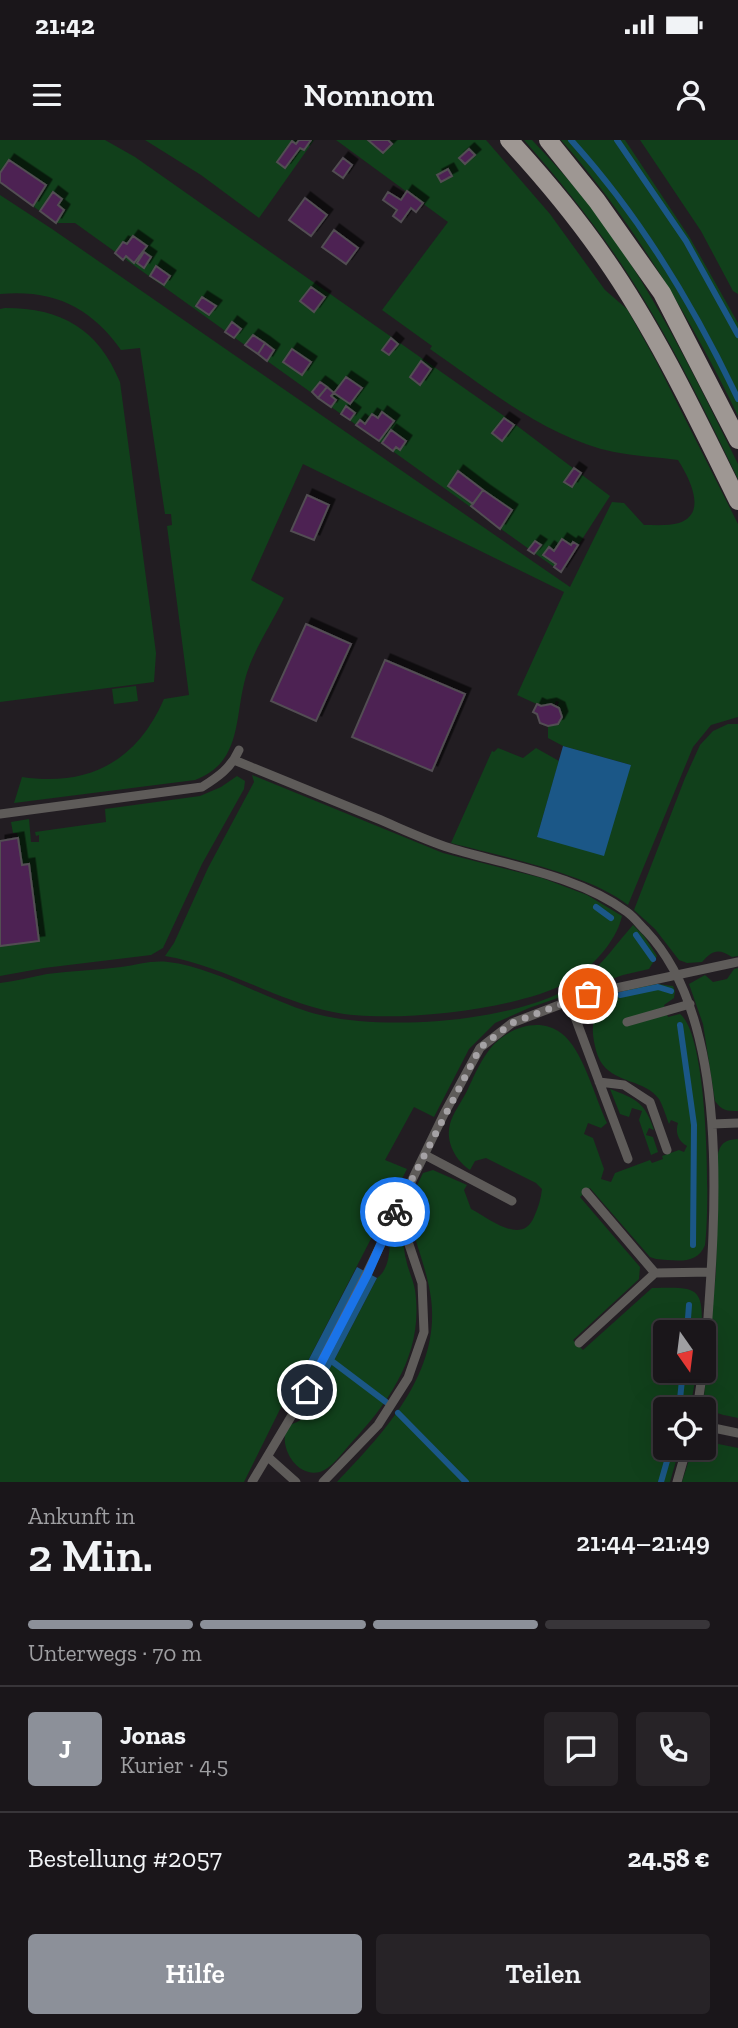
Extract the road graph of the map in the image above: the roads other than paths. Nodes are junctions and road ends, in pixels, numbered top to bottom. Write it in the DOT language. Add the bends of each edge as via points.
graph roads {
  1 [pos="509,140"];
  2 [pos="548,140"];
  3 [pos="738,440"];
  4 [pos="738,501"];
  5 [pos="239,750"];
  6 [pos="234,760"];
  7 [pos="0,814"];
  8 [pos="738,962"];
  9 [pos="677,974"];
  10 [pos="569,1001"];
  11 [pos="690,1004"];
  12 [pos="627,1021"];
  13 [pos="599,1082"];
  14 [pos="738,1123"];
  15 [pos="712,1124"];
  16 [pos="667,1150"];
  17 [pos="425,1155"];
  18 [pos="628,1159"];
  19 [pos="586,1192"];
  20 [pos="512,1201"];
  21 [pos="397,1209"];
  22 [pos="711,1272"];
  23 [pos="655,1273"];
  24 [pos="708,1320"];
  25 [pos="579,1343"];
  26 [pos="716,1428"];
  27 [pos="738,1433"];
  28 [pos="268,1457"];
  29 [pos="683,1460"];
  30 [pos="252,1482"];
  31 [pos="296,1482"];
  32 [pos="323,1482"];
  33 [pos="677,1482"];
  1 -- 4 [label="main road" via="577,219 637,307"];
  2 -- 3 [label="main road" via="662,293"];
  5 -- 6 [label="lane"];
  6 -- 7 [label="lane" via="202,787"];
  6 -- 9 [label="lane" via="447,847 590,890 629,913 660,946"];
  8 -- 9 [label="lane"];
  9 -- 10 [label="lane"];
  9 -- 11 [label="lane"];
  10 -- 13 [label="lane"];
  10 -- 17 [label="lane" via="512,1023 480,1048"];
  11 -- 12 [label="lane"];
  11 -- 15 [label="lane" via="700,1037"];
  13 -- 16 [label="lane" via="624,1085 650,1102"];
  13 -- 18 [label="lane"];
  14 -- 15 [label="lane"];
  15 -- 22 [label="lane"];
  17 -- 20 [label="lane"];
  17 -- 21 [label="lane"];
  19 -- 23 [label="lane"];
  21 -- 28 [label="lane" via="368,1273"];
  21 -- 32 [label="lane" via="422,1283 424,1332 408,1378 378,1425"];
  22 -- 23 [label="lane"];
  22 -- 24 [label="lane"];
  23 -- 25 [label="lane"];
  26 -- 27 [label="lane"];
  28 -- 30 [label="lane"];
  28 -- 31 [label="lane"];
  29 -- 33 [label="lane"];
}
